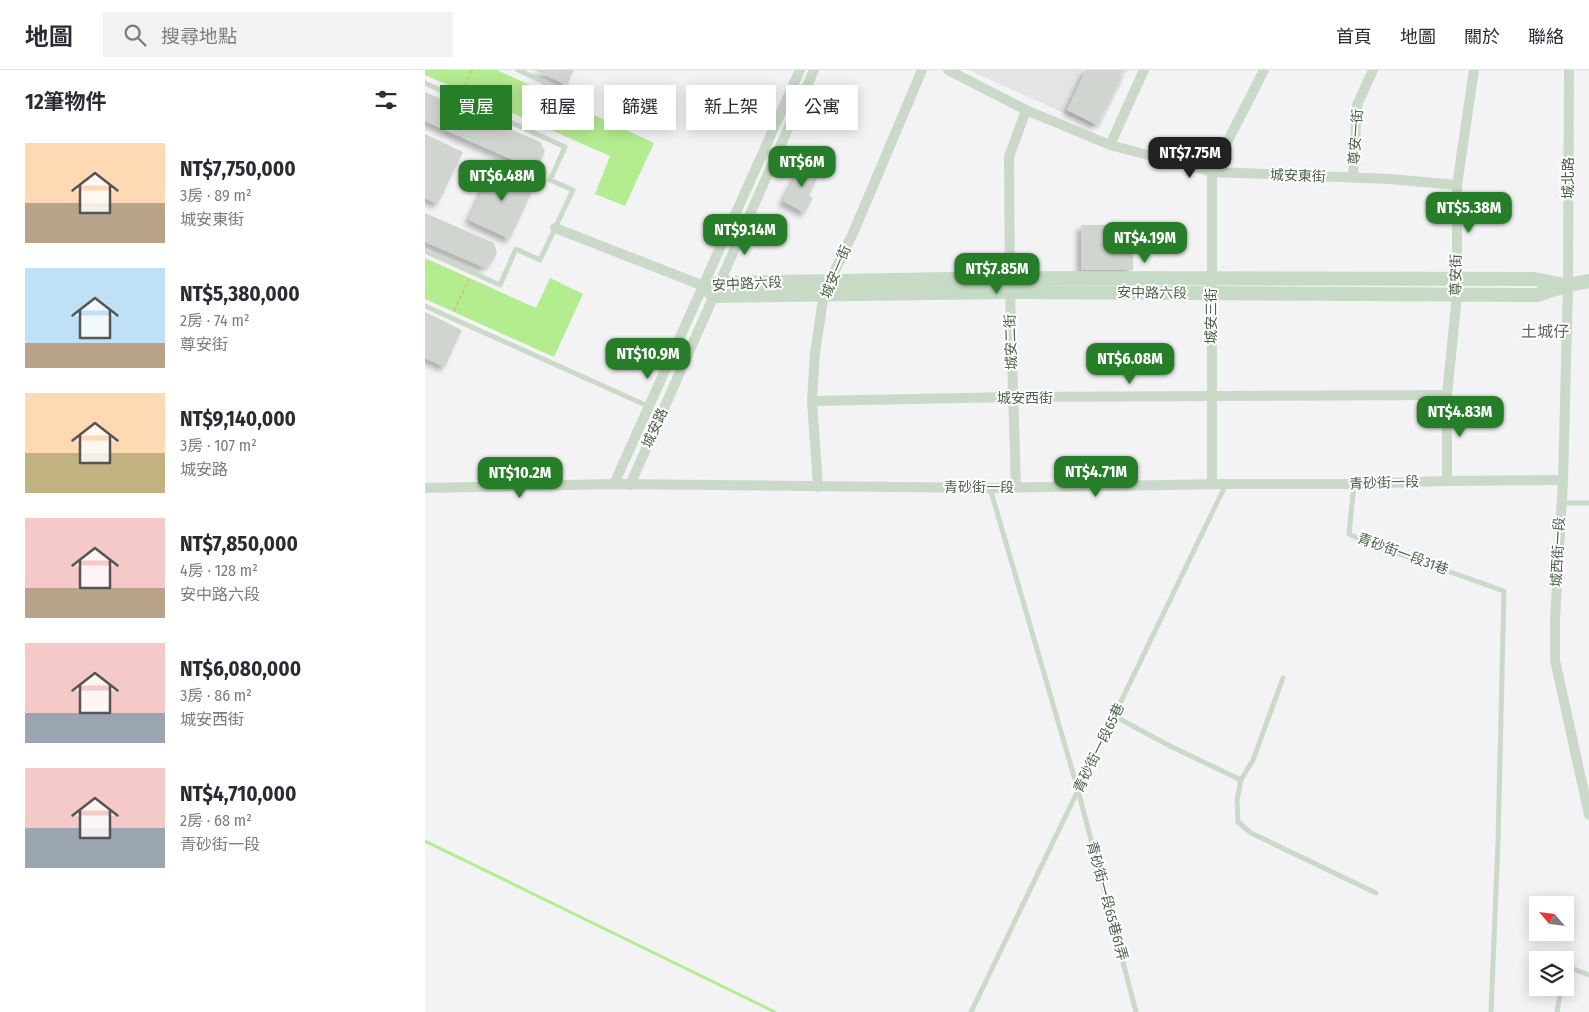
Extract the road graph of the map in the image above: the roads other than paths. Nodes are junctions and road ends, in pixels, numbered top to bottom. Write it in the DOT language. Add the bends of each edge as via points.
graph roads {
  1 [pos="518,70"];
  2 [pos="800,70"];
  3 [pos="815,70"];
  4 [pos="922,70"];
  5 [pos="948,70"];
  6 [pos="1144,70"];
  7 [pos="1264,70"];
  8 [pos="1373,70"];
  9 [pos="1474,70"];
  10 [pos="1569,70"];
  11 [pos="425,83"];
  12 [pos="551,85"];
  13 [pos="1026,110"];
  14 [pos="1110,145"];
  15 [pos="1212,172"];
  16 [pos="1353,178"];
  17 [pos="1457,185"];
  18 [pos="555,228"];
  19 [pos="425,251"];
  20 [pos="1211,278"];
  21 [pos="1457,280"];
  22 [pos="720,282"];
  23 [pos="1589,282"];
  24 [pos="1010,285"];
  25 [pos="1568,285"];
  26 [pos="827,287"];
  27 [pos="709,291"];
  28 [pos="1211,294"];
  29 [pos="1457,295"];
  30 [pos="425,306"];
  31 [pos="1447,395"];
  32 [pos="1211,397"];
  33 [pos="1013,398"];
  34 [pos="812,401"];
  35 [pos="650,406"];
  36 [pos="1563,480"];
  37 [pos="1447,481"];
  38 [pos="614,484"];
  39 [pos="1212,484"];
  40 [pos="1226,484"];
  41 [pos="1354,484"];
  42 [pos="629,485"];
  43 [pos="818,487"];
  44 [pos="1016,487"];
  45 [pos="425,488"];
  46 [pos="989,488"];
  47 [pos="1561,503"];
  48 [pos="1589,503"];
  49 [pos="1283,678"];
  50 [pos="1114,716"];
  51 [pos="1241,780"];
  52 [pos="1078,790"];
  53 [pos="1589,815"];
  54 [pos="1377,893"];
  55 [pos="1574,969"];
  56 [pos="1589,975"];
  57 [pos="1560,996"];
  58 [pos="971,1012"];
  59 [pos="1136,1012"];
  60 [pos="1491,1012"];
  61 [pos="1557,1012"];
  1 -- 12 [label="lane"];
  2 -- 27 [label="street, 城安路"];
  3 -- 22 [label="street"];
  4 -- 26 [label="street, 城安一街"];
  5 -- 13 [label="street, 城安東街"];
  6 -- 14 [label="street"];
  7 -- 15 [label="street, 城安三街"];
  8 -- 16 [label="street, 尊安一街" via="1357,105"];
  9 -- 17 [label="street, 尊安街"];
  10 -- 25 [label="street, 城北路"];
  11 -- 18 [label="lane" via="565,147 551,180 573,190"];
  13 -- 14 [label="street, 城安東街"];
  13 -- 24 [label="street, 城安二街" via="1009,157"];
  14 -- 15 [label="street, 城安東街"];
  15 -- 16 [label="street, 城安東街"];
  15 -- 20 [label="street, 城安三街"];
  16 -- 17 [label="street, 城安東街"];
  17 -- 21 [label="street, 尊安街"];
  18 -- 19 [label="lane" via="540,260 516,249 500,285"];
  18 -- 27 [label="street"];
  20 -- 21 [label="street, 安中路六段"];
  20 -- 24 [label="street, 安中路六段"];
  20 -- 28 [label="street, 城安三街"];
  21 -- 25 [label="street, 安中路六段" via="1534,279"];
  21 -- 29 [label="street, 尊安街"];
  22 -- 26 [label="street, 安中路六段"];
  22 -- 27 [label="street, 安中路六段"];
  23 -- 25 [label="street, 安中路六段"];
  24 -- 26 [label="street, 安中路六段"];
  24 -- 28 [label="street, 安中路六段"];
  24 -- 33 [label="street, 城安二街"];
  25 -- 29 [label="street, 安中路六段" via="1537,295"];
  25 -- 36 [label="street, 城西街一段"];
  26 -- 27 [label="street, 安中路六段"];
  26 -- 34 [label="street, 城安一街" via="815,353"];
  27 -- 35 [label="street, 城安路"];
  27 -- 42 [label="street, 城安路"];
  28 -- 29 [label="street, 安中路六段"];
  28 -- 32 [label="street, 城安三街"];
  29 -- 31 [label="street, 尊安街"];
  30 -- 35 [label="lane"];
  31 -- 32 [label="street, 城安西街"];
  31 -- 37 [label="street, 尊安街"];
  32 -- 33 [label="street, 城安西街"];
  32 -- 39 [label="street, 城安三街"];
  33 -- 34 [label="street, 城安西街"];
  33 -- 44 [label="street, 城安二街"];
  34 -- 43 [label="street, 城安一街"];
  35 -- 38 [label="street, 城安路"];
  36 -- 37 [label="street, 青砂街一段"];
  36 -- 47 [label="street, 城西街一段"];
  37 -- 41 [label="street, 青砂街一段"];
  38 -- 42 [label="street, 青砂街一段"];
  38 -- 45 [label="street, 青砂街一段"];
  39 -- 40 [label="street, 青砂街一段"];
  39 -- 44 [label="street, 青砂街一段"];
  40 -- 41 [label="street, 青砂街一段"];
  40 -- 50 [label="lane, 青砂街一段65巷"];
  41 -- 60 [label="lane, 青砂街一段31巷" via="1349,534 1504,591"];
  42 -- 43 [label="street, 青砂街一段"];
  43 -- 46 [label="street, 青砂街一段"];
  44 -- 46 [label="street, 青砂街一段"];
  46 -- 52 [label="lane, 青砂街一段65巷61弄"];
  47 -- 48 [label="lane"];
  47 -- 53 [label="street, 城西街一段" via="1555,660"];
  49 -- 51 [label="lane" via="1253,760"];
  50 -- 51 [label="lane"];
  50 -- 52 [label="lane, 青砂街一段65巷"];
  51 -- 54 [label="lane" via="1237,800 1238,822 1251,833"];
  52 -- 58 [label="lane, 青砂街一段65巷"];
  52 -- 59 [label="lane, 青砂街一段65巷61弄"];
  55 -- 56 [label="lane"];
  57 -- 61 [label="lane"];
}
